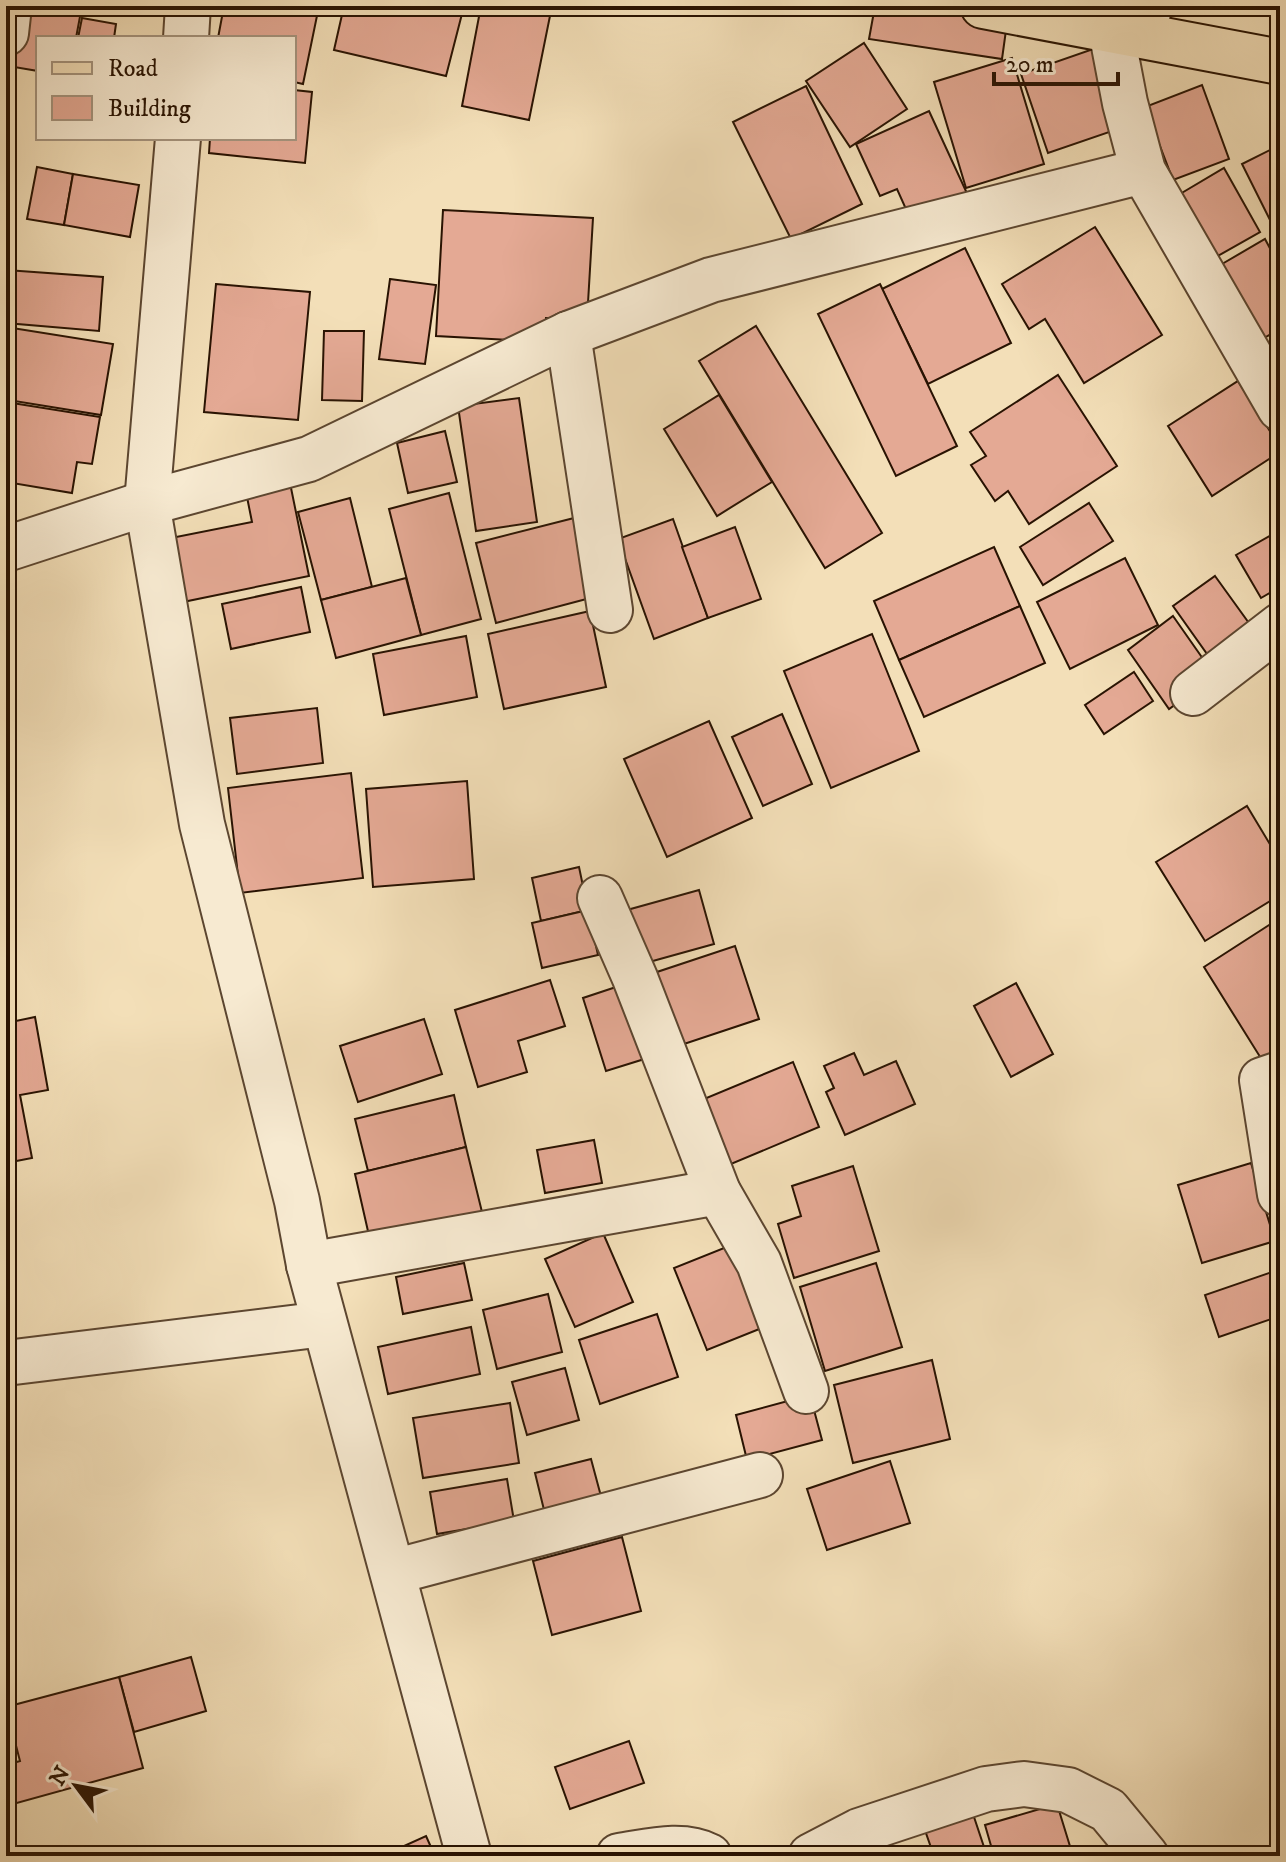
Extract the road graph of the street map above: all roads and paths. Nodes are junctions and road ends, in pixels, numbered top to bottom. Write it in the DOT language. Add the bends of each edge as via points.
graph roads {
  1 [pos="9,6"];
  2 [pos="188,6"];
  3 [pos="983,6"];
  4 [pos="1134,24"];
  5 [pos="6,33"];
  6 [pos="186,36"];
  7 [pos="1280,62"];
  8 [pos="178,140"];
  9 [pos="1143,171"];
  10 [pos="568,334"];
  11 [pos="1280,408"];
  12 [pos="147,503"];
  13 [pos="6,549"];
  14 [pos="610,610"];
  15 [pos="1280,626"];
  16 [pos="1193,693"];
  17 [pos="600,898"];
  18 [pos="1280,1074"];
  19 [pos="718,1192"];
  20 [pos="1280,1194"];
  21 [pos="309,1265"];
  22 [pos="324,1324"];
  23 [pos="6,1363"];
  24 [pos="806,1391"];
  25 [pos="760,1475"];
  26 [pos="393,1572"];
  27 [pos="869,1844"];
  28 [pos="469,1856"];
  29 [pos="619,1856"];
  30 [pos="709,1856"];
  31 [pos="811,1856"];
  32 [pos="1146,1856"];
  1 -- 5 [label="street"];
  2 -- 6 [label="street"];
  3 -- 4 [label="main road"];
  4 -- 7 [label="main road"];
  4 -- 9 [label="street" via="1125,103"];
  8 -- 12 [label="street"];
  9 -- 10 [label="street" via="711,280"];
  9 -- 11 [label="street"];
  10 -- 12 [label="street" via="309,459"];
  10 -- 14 [label="street"];
  12 -- 13 [label="street"];
  12 -- 21 [label="street" via="202,824"];
  15 -- 16 [label="street"];
  17 -- 19 [label="street"];
  18 -- 20 [label="street" via="1262,1080"];
  19 -- 21 [label="street"];
  19 -- 24 [label="street" via="759,1263"];
  21 -- 22 [label="street"];
  22 -- 23 [label="street"];
  22 -- 26 [label="street"];
  25 -- 26 [label="street"];
  26 -- 28 [label="street"];
  27 -- 31 [label="street"];
  27 -- 32 [label="street" via="986,1789 1024,1784 1068,1790 1108,1810"];
  29 -- 30 [label="street" via="676,1849"];
}
